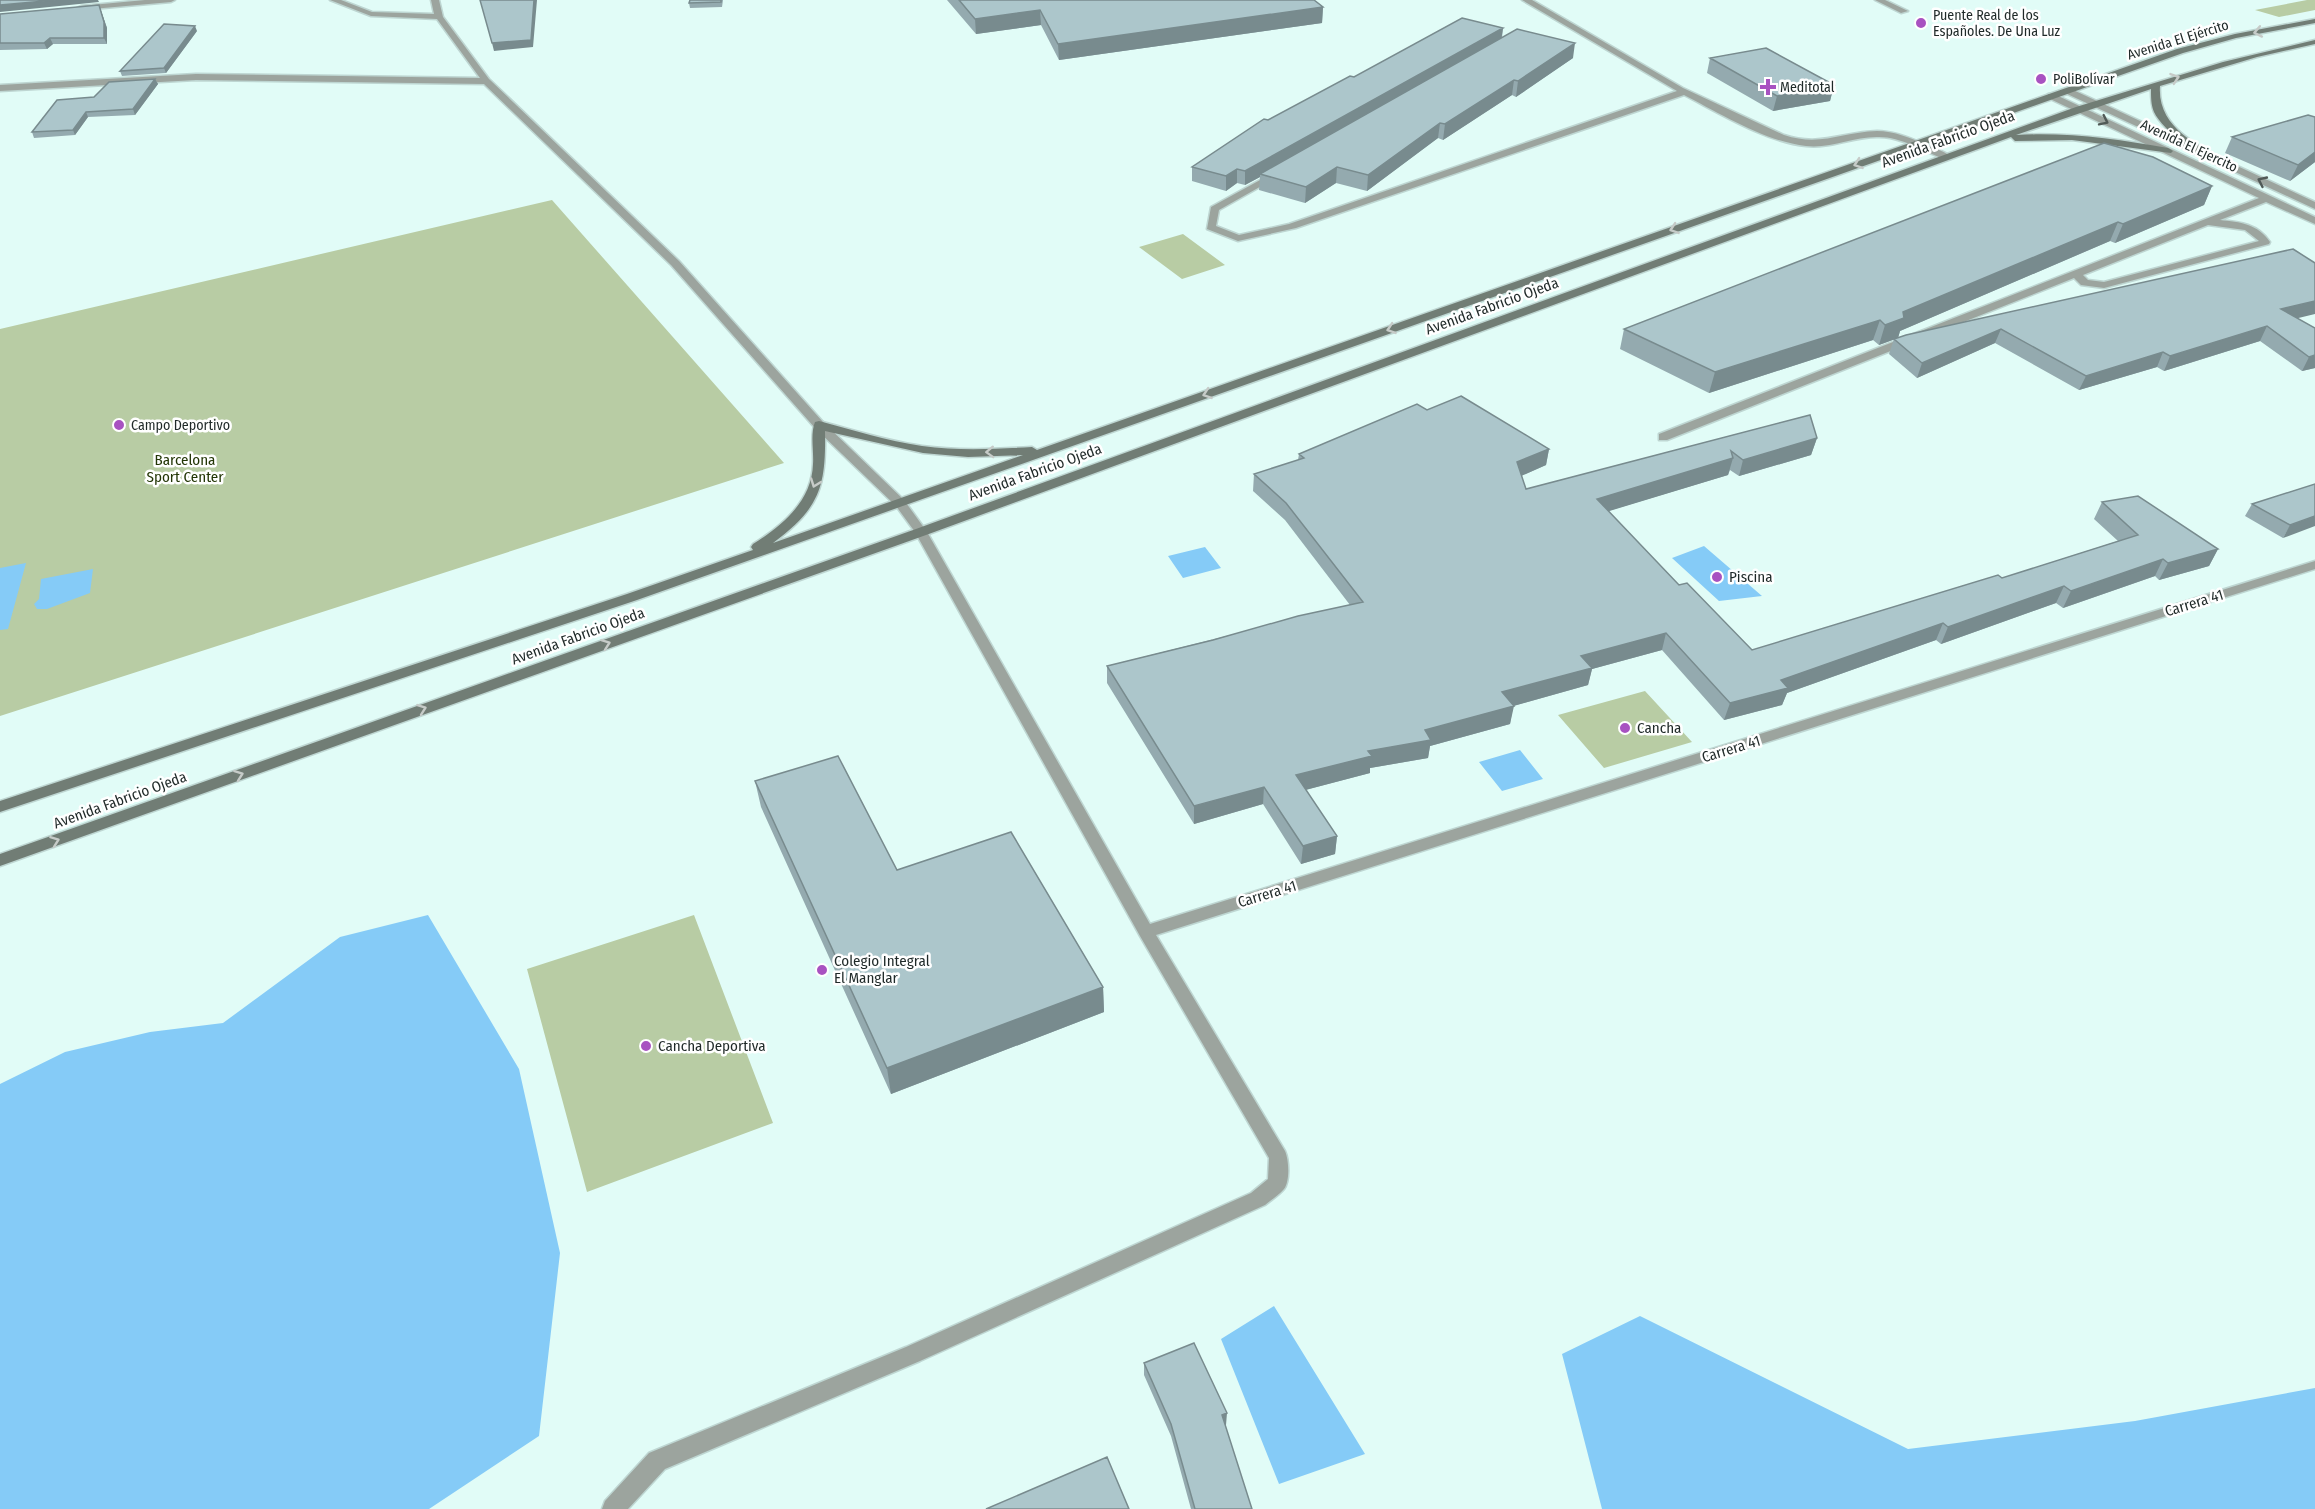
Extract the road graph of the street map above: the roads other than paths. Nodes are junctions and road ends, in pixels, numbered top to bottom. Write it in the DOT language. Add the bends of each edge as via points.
graph roads {
  1 [pos="171,0"];
  2 [pos="334,0"];
  3 [pos="435,0"];
  4 [pos="1526,0"];
  5 [pos="1879,0"];
  6 [pos="71,9"];
  7 [pos="1904,11"];
  8 [pos="439,17"];
  9 [pos="2315,21"];
  10 [pos="2315,42"];
  11 [pos="2101,80"];
  12 [pos="486,81"];
  13 [pos="2156,85"];
  14 [pos="0,88"];
  15 [pos="2068,91"];
  16 [pos="1683,92"];
  17 [pos="2128,93"];
  18 [pos="2051,96"];
  19 [pos="2096,104"];
  20 [pos="2079,109"];
  21 [pos="1997,140"];
  22 [pos="1914,144"];
  23 [pos="2168,151"];
  24 [pos="1947,157"];
  25 [pos="2225,164"];
  26 [pos="1286,169"];
  27 [pos="2267,198"];
  28 [pos="2315,206"];
  29 [pos="2315,221"];
  30 [pos="2207,222"];
  31 [pos="2076,274"];
  32 [pos="819,425"];
  33 [pos="1663,437"];
  34 [pos="1048,450"];
  35 [pos="900,503"];
  36 [pos="921,532"];
  37 [pos="738,560"];
  38 [pos="2315,565"];
  39 [pos="0,807"];
  40 [pos="0,860"];
  41 [pos="1146,932"];
  42 [pos="613,1509"];
  1 -- 6 [label="street"];
  2 -- 8 [label="street" via="371,14"];
  3 -- 8 [label="street"];
  4 -- 16 [label="street"];
  5 -- 7 [label="street"];
  8 -- 12 [label="street"];
  9 -- 11 [label="street, Avenida El Ejército, one-way" via="2206,43"];
  13 -- 10 [label="street, one-way" via="2248,56"];
  11 -- 15 [label="street, Avenida El Ejército"];
  11 -- 17 [label="street" via="2098,86 2102,89"];
  12 -- 14 [label="street" via="196,77"];
  12 -- 32 [label="street" via="675,263"];
  13 -- 17 [label="street"];
  13 -- 25 [label="street" via="2153,96 2164,122 2199,150"];
  15 -- 18 [label="street, Avenida El Ejército"];
  15 -- 19 [label="street, Avenida El Ejercito"];
  16 -- 22 [label="street" via="1797,142 1832,144 1877,134"];
  16 -- 26 [label="street" via="1292,226 1238,238 1210,227 1214,209"];
  17 -- 19 [label="street"];
  18 -- 20 [label="street, Avenida El Ejercito"];
  18 -- 22 [label="street, Avenida Fabricio Ojeda"];
  19 -- 20 [label="street"];
  19 -- 25 [label="street, Avenida El Ejercito"];
  20 -- 21 [label="street, Avenida Fabricio Ojeda"];
  20 -- 23 [label="street, Avenida El Ejercito, one-way"];
  21 -- 23 [label="street" via="2084,138"];
  21 -- 24 [label="street, Avenida Fabricio Ojeda"];
  22 -- 24 [label="street"];
  22 -- 34 [label="street, Avenida Fabricio Ojeda, one-way"];
  23 -- 27 [label="street, Avenida El Ejercito"];
  24 -- 36 [label="street, Avenida Fabricio Ojeda"];
  28 -- 25 [label="street, Avenida El Ejercito, one-way"];
  27 -- 29 [label="street, Avenida El Ejercito"];
  27 -- 30 [label="street"];
  30 -- 31 [label="street"];
  30 -- 31 [label="street" via="2245,227 2260,234 2265,242 2104,285 2085,283"];
  31 -- 33 [label="street"];
  34 -- 32 [label="street, one-way" via="947,452 859,438"];
  32 -- 35 [label="street"];
  32 -- 37 [label="street, one-way" via="819,475 808,501 771,540"];
  34 -- 35 [label="street, Avenida Fabricio Ojeda"];
  35 -- 36 [label="street"];
  35 -- 37 [label="street, Avenida Fabricio Ojeda"];
  40 -- 36 [label="street, Avenida Fabricio Ojeda, one-way"];
  36 -- 41 [label="street"];
  37 -- 39 [label="street, Avenida Fabricio Ojeda"];
  38 -- 41 [label="street, Carrera 41"];
  41 -- 42 [label="street" via="1278,1157 1277,1183 1258,1199 957,1334 657,1461"];
}
